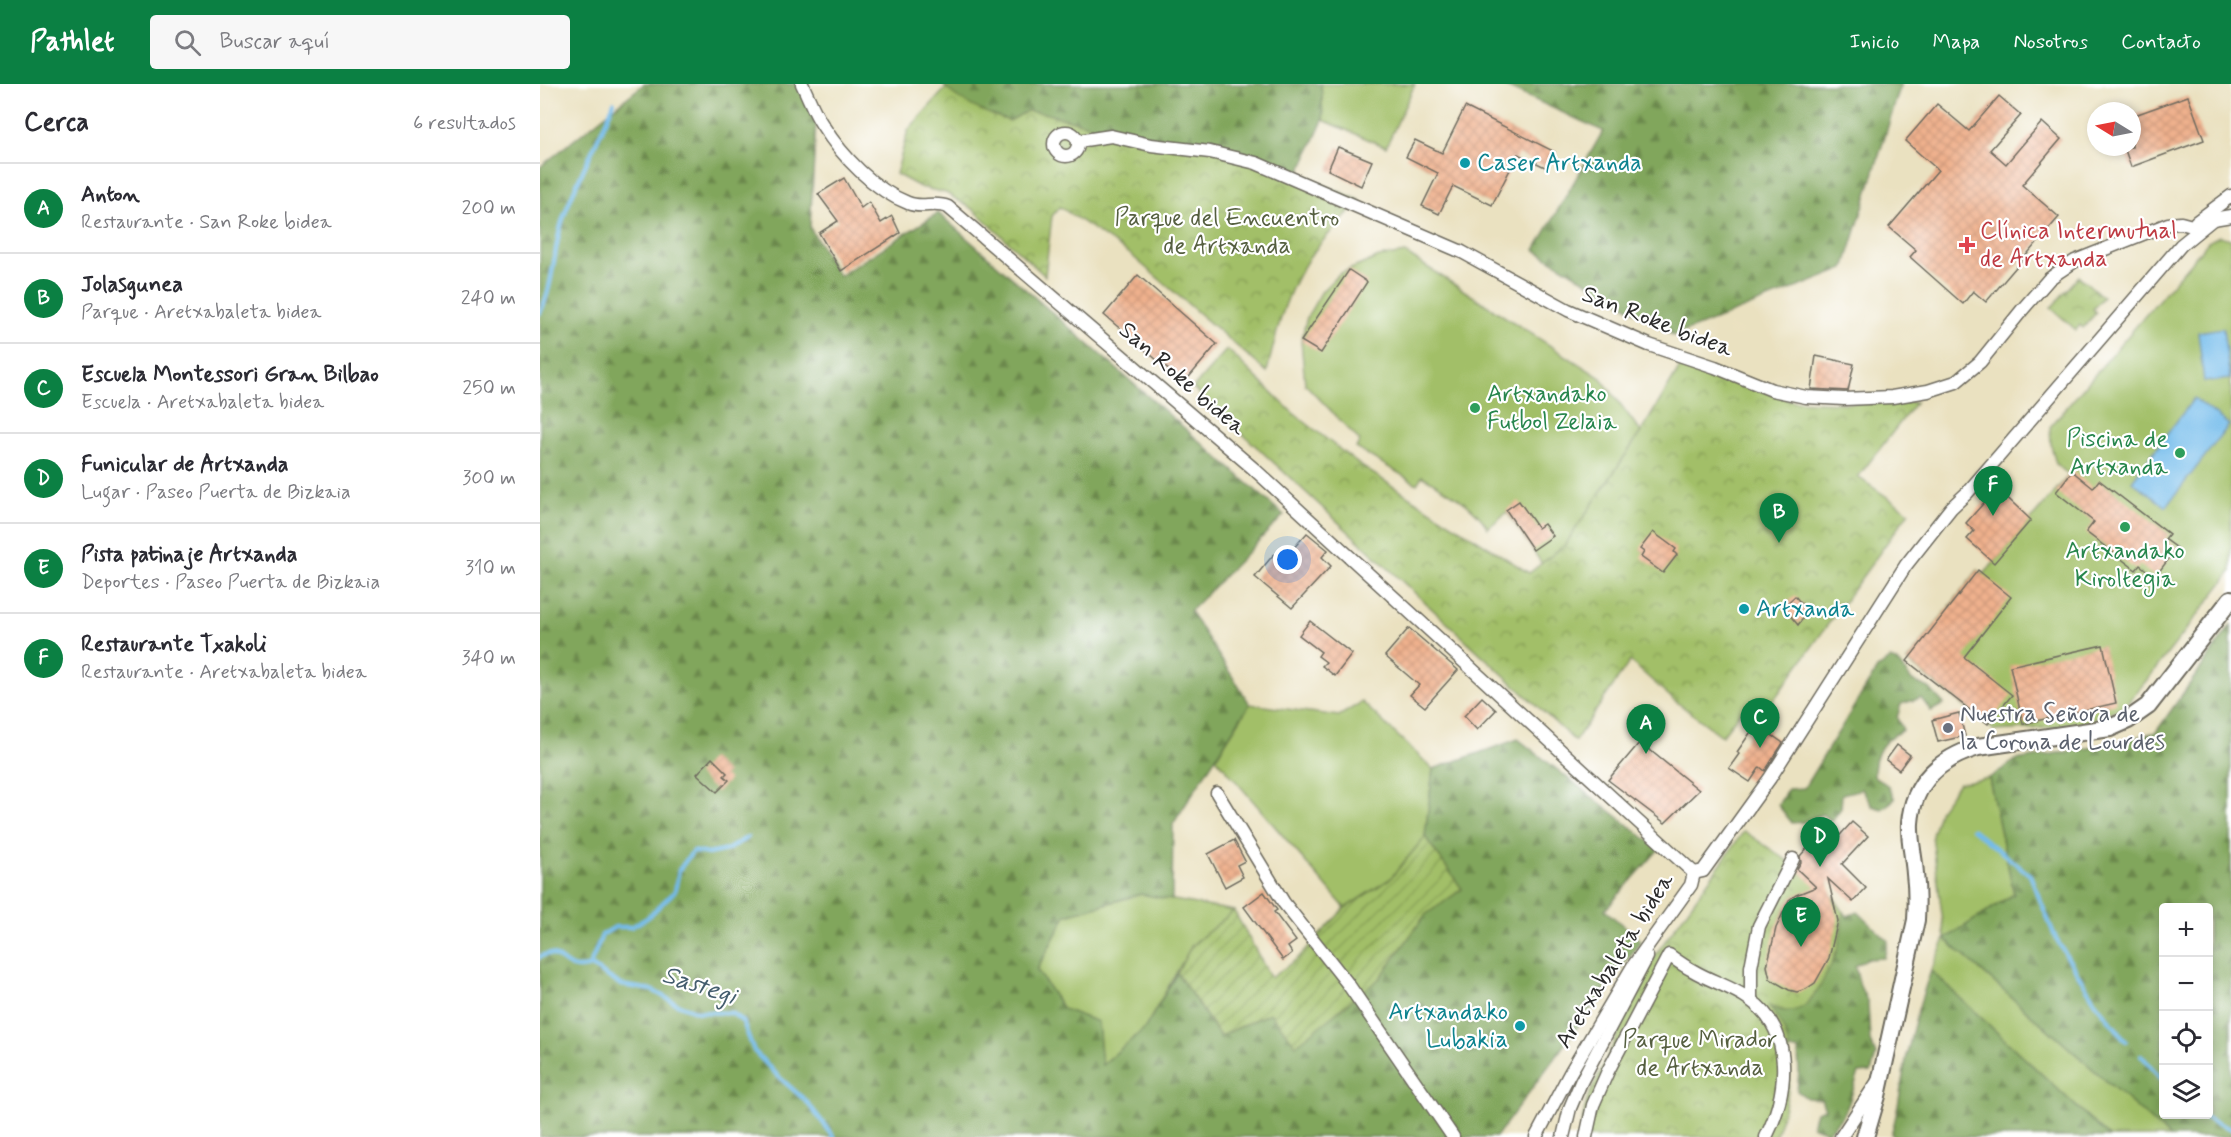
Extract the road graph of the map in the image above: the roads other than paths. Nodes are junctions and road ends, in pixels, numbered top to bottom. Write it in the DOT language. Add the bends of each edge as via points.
graph roads {
  1 [pos="802,84"];
  2 [pos="1078,141"];
  3 [pos="2231,196"];
  4 [pos="2231,216"];
  5 [pos="2192,226"];
  6 [pos="2181,245"];
  7 [pos="2231,599"];
  8 [pos="1217,793"];
  9 [pos="1793,860"];
  10 [pos="1694,873"];
  11 [pos="1651,940"];
  12 [pos="1751,1000"];
  13 [pos="1882,1075"];
  14 [pos="1453,1137"];
  15 [pos="1536,1137"];
  16 [pos="1563,1137"];
  17 [pos="1586,1137"];
  18 [pos="1766,1137"];
  19 [pos="1841,1137"];
  20 [pos="1865,1137"];
  1 -- 10 [label="street, San Roke bidea" via="822,124 861,170 909,204 948,207 1254,469"];
  2 -- 5 [label="street, San Roke bidea" via="1111,136 1256,163 1462,252 1568,310 1649,345 1772,390 1806,397 1892,397 1956,381 1980,362 2049,279 2067,266 2168,224"];
  3 -- 5 [label="street"];
  4 -- 6 [label="street" via="2212,219"];
  5 -- 6 [label="street"];
  6 -- 10 [label="street, Aretxabaleta bidea" via="1951,508 1906,565 1770,777 1703,871"];
  7 -- 13 [label="street" via="2154,699 2128,720 2082,734 1978,747 1960,752 1929,775 1917,793 1910,824 1916,920"];
  8 -- 14 [label="street" via="1284,903 1348,984"];
  9 -- 12 [label="street" via="1759,926 1751,967"];
  10 -- 11 [label="street, Aretxabaleta bidea" via="1691,885"];
  11 -- 15 [label="street, Aretxabaleta bidea" via="1570,1072"];
  11 -- 16 [label="street" via="1649,955 1581,1082"];
  12 -- 17 [label="street" via="1669,955 1619,1047 1593,1105"];
  12 -- 18 [label="street" via="1780,1039 1783,1059 1778,1112"];
  13 -- 19 [label="street"];
  13 -- 20 [label="street"];
}
